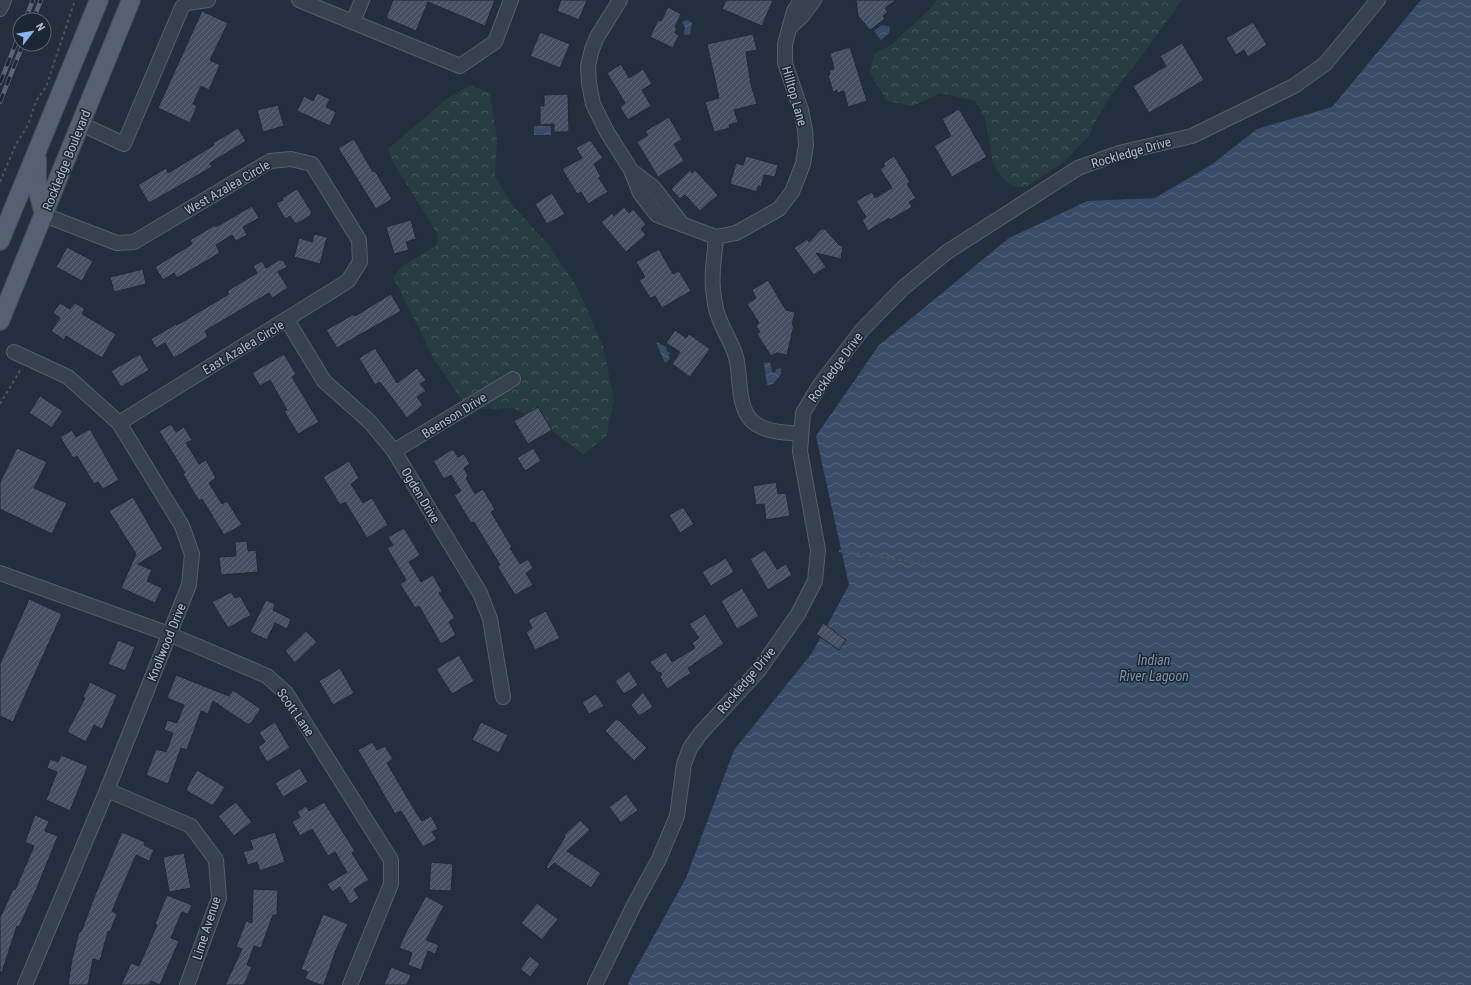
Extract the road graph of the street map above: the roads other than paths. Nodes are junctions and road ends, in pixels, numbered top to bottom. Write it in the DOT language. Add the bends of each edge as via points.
graph roads {
  1 [pos="4,0"];
  2 [pos="99,0"];
  3 [pos="131,0"];
  4 [pos="208,0"];
  5 [pos="299,0"];
  6 [pos="362,0"];
  7 [pos="511,0"];
  8 [pos="620,0"];
  9 [pos="801,0"];
  10 [pos="814,0"];
  11 [pos="1378,0"];
  12 [pos="0,9"];
  13 [pos="353,22"];
  14 [pos="790,27"];
  15 [pos="81,124"];
  16 [pos="37,150"];
  17 [pos="44,215"];
  18 [pos="716,237"];
  19 [pos="0,241"];
  20 [pos="360,262"];
  21 [pos="287,320"];
  22 [pos="0,321"];
  23 [pos="14,352"];
  24 [pos="513,379"];
  25 [pos="119,423"];
  26 [pos="801,434"];
  27 [pos="394,451"];
  28 [pos="0,573"];
  29 [pos="169,634"];
  30 [pos="503,697"];
  31 [pos="107,790"];
  32 [pos="25,985"];
  33 [pos="187,985"];
  34 [pos="350,985"];
  35 [pos="595,985"];
  1 -- 12 [label="street"];
  2 -- 16 [label="main road"];
  3 -- 15 [label="main road, Rockledge Boulevard"];
  4 -- 15 [label="street" via="187,3 182,7 124,144"];
  5 -- 13 [label="street"];
  6 -- 13 [label="street"];
  7 -- 13 [label="street" via="495,42 460,66"];
  8 -- 18 [label="street" via="596,37 588,66 593,104 631,170 640,193 657,215"];
  9 -- 14 [label="street, Hilltop Lane" via="794,11"];
  10 -- 14 [label="street"];
  11 -- 26 [label="street, Rockledge Drive" via="1325,64 1294,86 1192,136 1119,153 1078,168 947,252 903,288 862,330 819,386 807,406 803,413"];
  14 -- 18 [label="street, Hilltop Lane" via="785,44 785,63 805,130 803,164 792,192 779,209 736,233"];
  15 -- 17 [label="main road, Rockledge Boulevard"];
  16 -- 17 [label="main road" via="37,188"];
  16 -- 19 [label="main road"];
  17 -- 20 [label="street, West Azalea Circle" via="117,244 134,242 270,161 291,159 312,164 359,240"];
  17 -- 22 [label="main road, Rockledge Boulevard"];
  18 -- 26 [label="street" via="713,273 715,304 736,358 745,410 752,421 765,429"];
  20 -- 21 [label="street, East Azalea Circle" via="348,281"];
  21 -- 25 [label="street, East Azalea Circle"];
  21 -- 27 [label="street, Ogden Drive" via="324,381 370,422"];
  23 -- 25 [label="street, Knollwood Drive" via="68,377"];
  24 -- 27 [label="street, Beenson Drive"];
  25 -- 29 [label="street, Knollwood Drive" via="182,526 192,554 188,585"];
  26 -- 35 [label="street, Rockledge Drive" via="800,451 818,550 815,581 798,614 759,670 690,748 684,764 677,816 659,860"];
  27 -- 30 [label="street, Ogden Drive" via="480,593 490,619"];
  28 -- 29 [label="street, Scott Lane"];
  29 -- 31 [label="street, Knollwood Drive"];
  29 -- 34 [label="street, Scott Lane" via="267,676 286,693 391,860 391,884"];
  31 -- 32 [label="street, Knollwood Drive"];
  31 -- 33 [label="street, Lime Avenue" via="191,826 216,860 219,898"];
}
